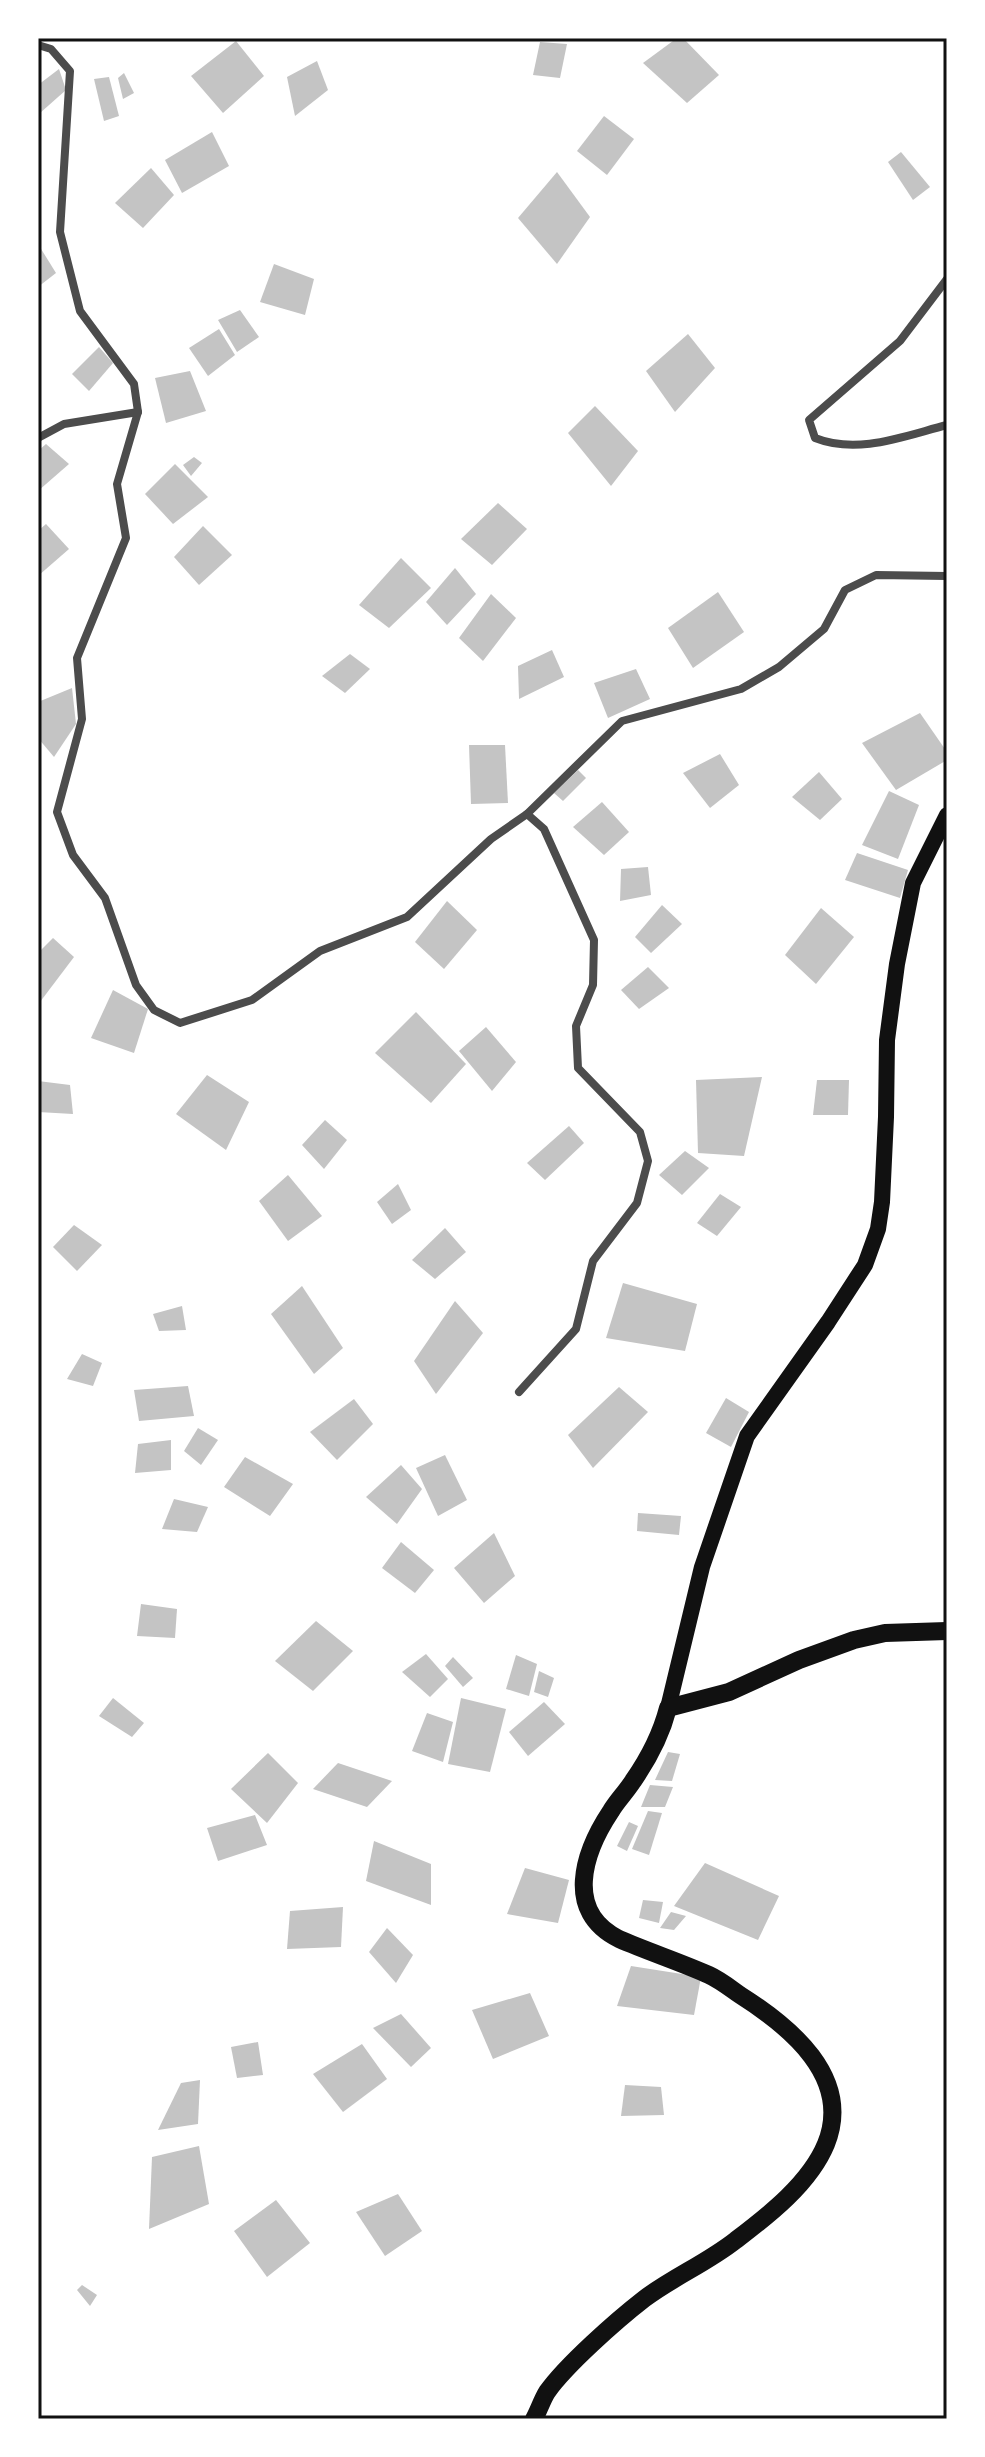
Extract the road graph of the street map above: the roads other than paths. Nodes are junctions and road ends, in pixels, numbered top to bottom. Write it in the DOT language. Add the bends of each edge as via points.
graph roads {
  1 [pos="38,45"];
  2 [pos="947,279"];
  3 [pos="138,412"];
  4 [pos="947,425"];
  5 [pos="38,438"];
  6 [pos="947,576"];
  7 [pos="527,814"];
  8 [pos="947,815"];
  9 [pos="519,1392"];
  10 [pos="947,1631"];
  11 [pos="668,1708"];
  12 [pos="534,2419"];
  1 -- 3 [label="street" via="51,49 70,71 60,232 80,311 134,384"];
  2 -- 4 [label="street" via="900,341 809,420 815,438 833,445 874,444"];
  3 -- 5 [label="street" via="64,424"];
  3 -- 7 [label="street" via="117,484 126,538 77,658 82,719 57,812 73,855 105,898 136,985 154,1010 180,1023 252,1000 320,951 407,917 491,839"];
  6 -- 7 [label="street" via="876,575 845,590 824,629 779,667 741,689 622,721"];
  7 -- 9 [label="street" via="544,829 594,940 593,985 576,1026 578,1068 640,1132 648,1161 637,1203 593,1261 576,1329"];
  8 -- 11 [label="main road" via="913,883 897,964 887,1040 878,1229 865,1265 747,1436 702,1567"];
  10 -- 11 [label="highway" via="854,1640 729,1692"];
  11 -- 12 [label="highway" via="649,1755 596,1839 583,1887 586,1904 605,1932 711,1976 802,2041 823,2071 832,2123 811,2171 792,2191 735,2242 644,2299 548,2391"];
}
